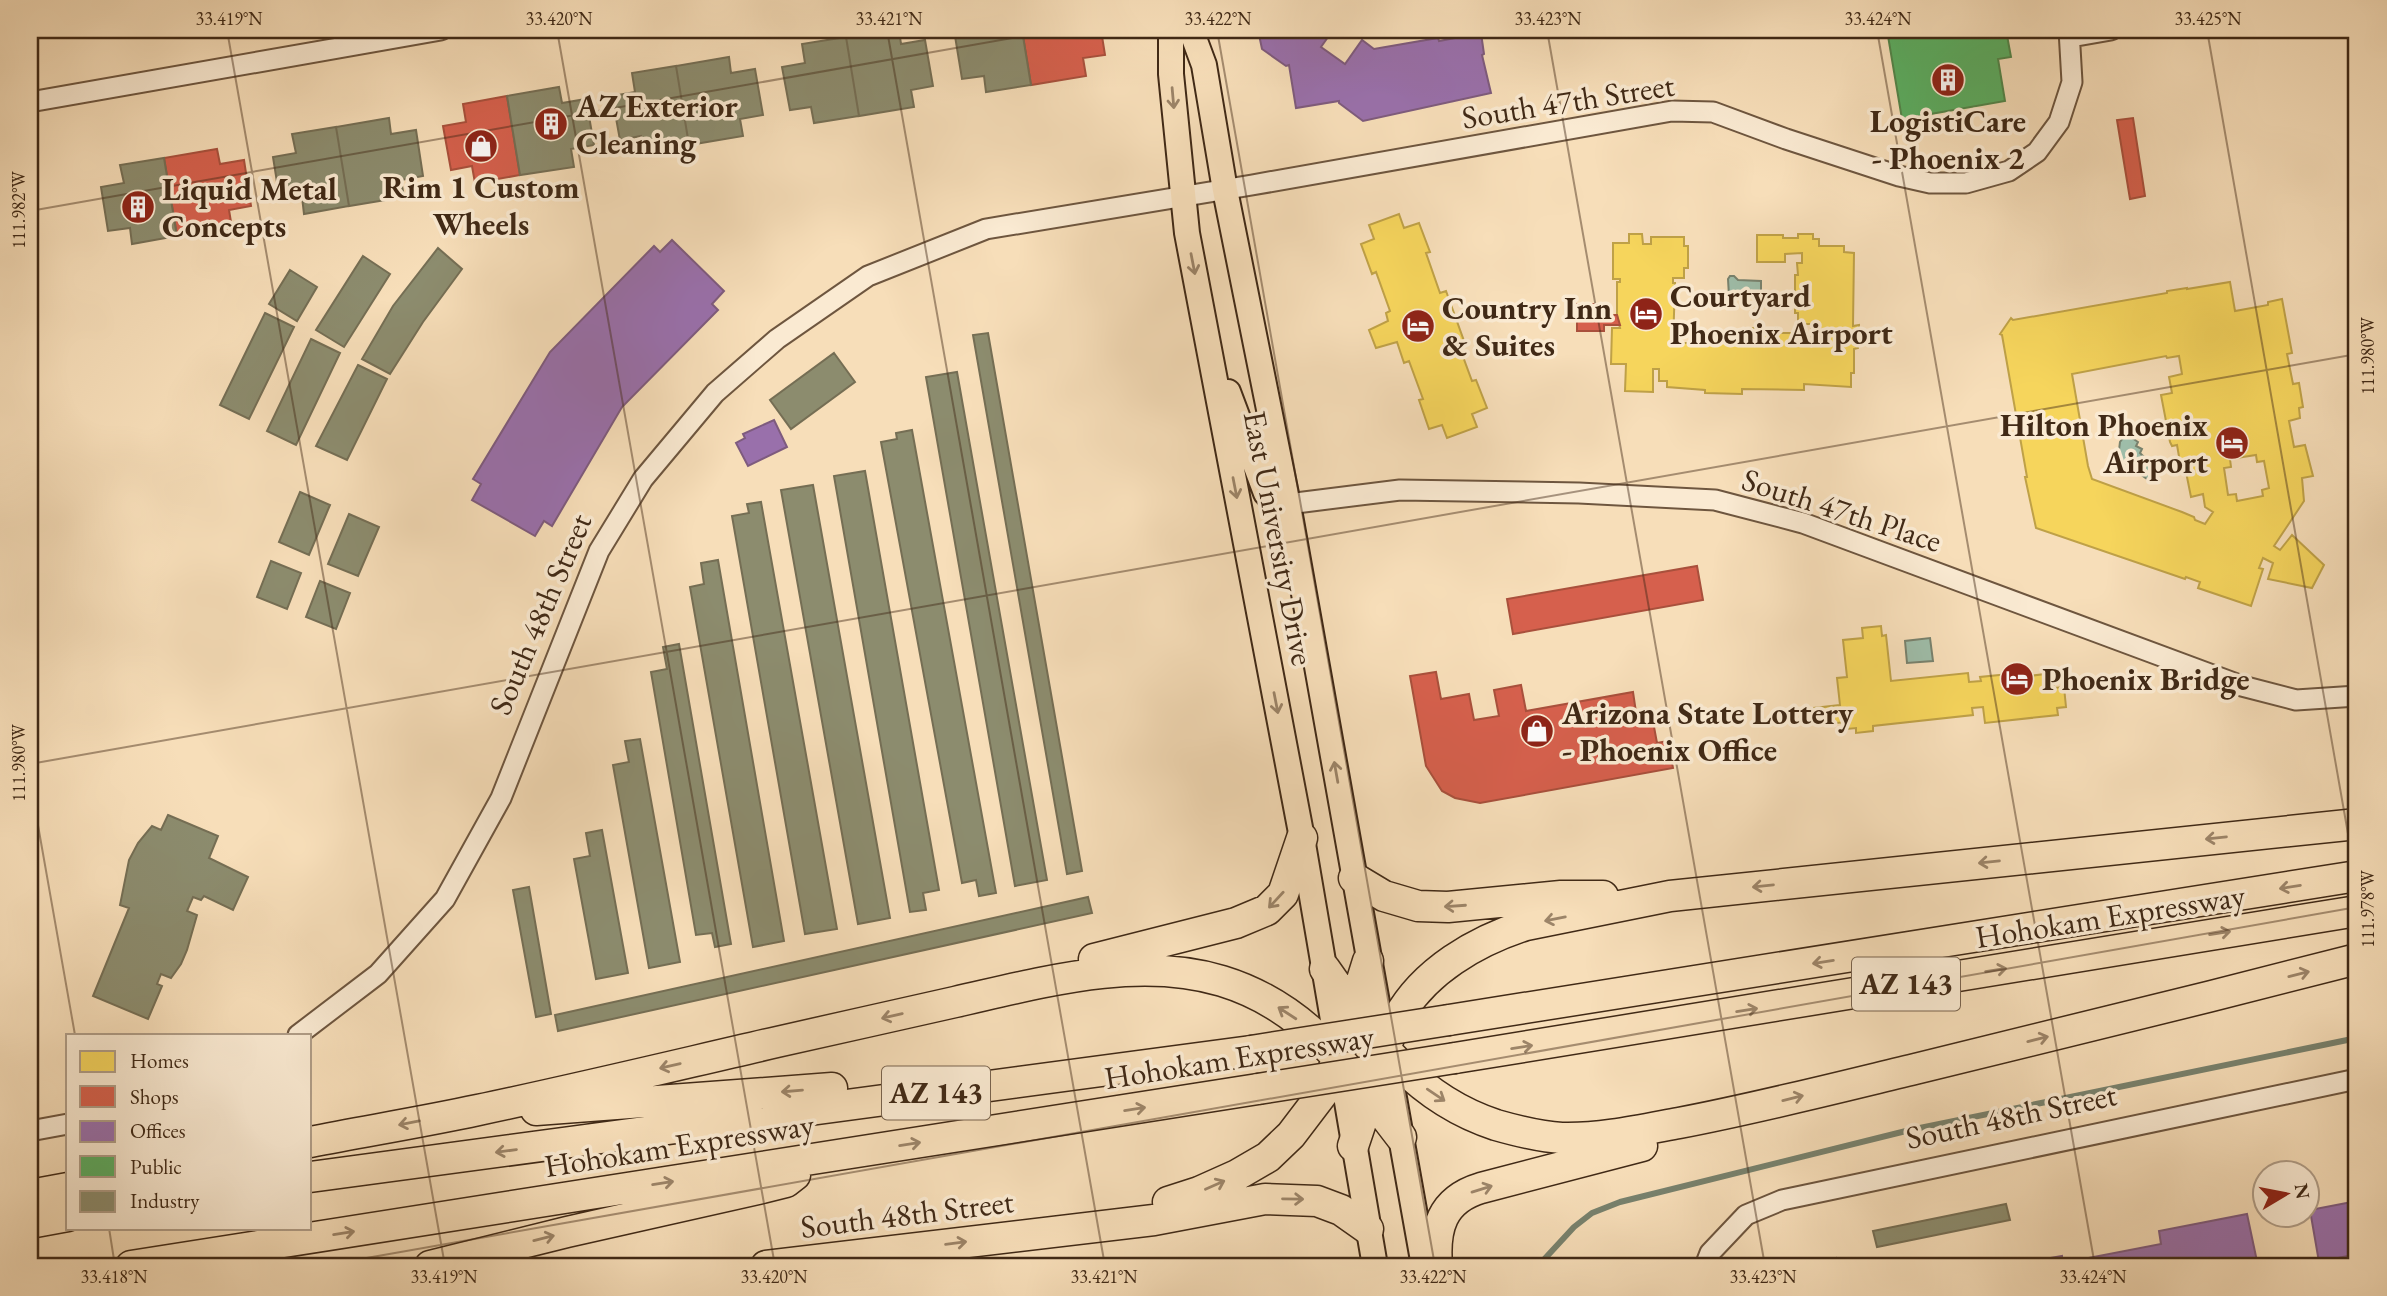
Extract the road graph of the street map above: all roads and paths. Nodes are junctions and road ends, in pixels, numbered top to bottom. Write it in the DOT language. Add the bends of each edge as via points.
graph roads {
  1 [pos="441,30"];
  2 [pos="1171,30"];
  3 [pos="1191,30"];
  4 [pos="2111,30"];
  5 [pos="2070,33"];
  6 [pos="30,102"];
  7 [pos="1225,190"];
  8 [pos="1182,197"];
  9 [pos="1206,337"];
  10 [pos="1288,504"];
  11 [pos="2357,696"];
  12 [pos="2357,824"];
  13 [pos="1302,838"];
  14 [pos="2357,876"];
  15 [pos="1354,878"];
  16 [pos="1670,896"];
  17 [pos="2357,911"];
  18 [pos="2357,959"];
  19 [pos="1368,961"];
  20 [pos="1325,969"];
  21 [pos="1008,990"];
  22 [pos="1353,1009"];
  23 [pos="299,1034"];
  24 [pos="1251,1051"];
  25 [pos="1384,1051"];
  26 [pos="1338,1057"];
  27 [pos="2357,1079"];
  28 [pos="1369,1097"];
  29 [pos="476,1110"];
  30 [pos="1727,1114"];
  31 [pos="66,1124"];
  32 [pos="30,1131"];
  33 [pos="1401,1137"];
  34 [pos="312,1142"];
  35 [pos="1353,1146"];
  36 [pos="817,1158"];
  37 [pos="312,1177"];
  38 [pos="66,1188"];
  39 [pos="30,1195"];
  40 [pos="66,1216"];
  41 [pos="30,1223"];
  42 [pos="1368,1229"];
  43 [pos="1056,1230"];
  44 [pos="131,1266"];
  45 [pos="430,1266"];
  46 [pos="766,1266"];
  47 [pos="1375,1266"];
  48 [pos="1424,1266"];
  49 [pos="1437,1266"];
  50 [pos="1705,1266"];
  1 -- 6 [label="street"];
  2 -- 8 [label="main road, East University Drive, one-way"];
  3 -- 7 [label="main road, East University Drive" via="1204,65"];
  4 -- 5 [label="street"];
  5 -- 7 [label="street, South 47th Street" via="2071,82 2059,122 2037,152 2009,172 1966,183 1930,183 1899,176 1713,112 1672,111"];
  7 -- 8 [label="street, South 47th Street"];
  7 -- 10 [label="main road, East University Drive"];
  8 -- 9 [label="main road, East University Drive, one-way"];
  8 -- 23 [label="street, South 48th Street" via="986,229 867,276 777,339 715,393 643,479 599,551 501,798 445,900 378,974"];
  9 -- 10 [label="main road" via="1266,494 1275,502"];
  9 -- 13 [label="main road, East University Drive, one-way"];
  10 -- 11 [label="street, South 47th Place" via="1400,490 1715,500 1803,523 2242,686 2296,700"];
  15 -- 10 [label="main road, East University Drive, one-way"];
  12 -- 16 [label="highway, one-way"];
  13 -- 20 [label="main road, East University Drive"];
  13 -- 21 [label="highway, one-way" via="1283,894 1258,915 1091,960"];
  14 -- 24 [label="highway, Hohokam Expressway / AZ 143, one-way, bridge"];
  16 -- 15 [label="highway, one-way" via="1561,896 1426,906 1393,900"];
  15 -- 19 [label="main road, East University Drive"];
  16 -- 25 [label="highway, one-way" via="1526,925 1471,949 1439,971 1413,998"];
  36 -- 17 [label="highway, Hohokam Expressway / AZ 143, one-way, bridge"];
  30 -- 18 [label="highway, one-way"];
  19 -- 22 [label="highway"];
  19 -- 25 [label="main road, East University Drive"];
  20 -- 22 [label="highway"];
  20 -- 26 [label="main road, East University Drive"];
  26 -- 21 [label="highway, one-way" via="1306,1026 1269,1002 1239,987 1181,971 1117,971"];
  21 -- 29 [label="highway, one-way"];
  22 -- 25 [label="highway"];
  22 -- 26 [label="highway"];
  24 -- 29 [label="highway, one-way" via="597,1107"];
  24 -- 37 [label="highway, Hohokam Expressway / AZ 143, one-way"];
  25 -- 28 [label="highway"];
  25 -- 30 [label="highway, one-way" via="1451,1105 1493,1124 1537,1135 1598,1136"];
  25 -- 33 [label="main road, East University Drive"];
  26 -- 28 [label="highway"];
  26 -- 35 [label="main road, East University Drive"];
  43 -- 26 [label="highway, one-way" via="1199,1192 1268,1157 1319,1100"];
  27 -- 50 [label="street, South 48th Street" via="1782,1200 1746,1215 1710,1253"];
  28 -- 33 [label="highway"];
  28 -- 35 [label="highway"];
  29 -- 34 [label="highway, one-way"];
  49 -- 30 [label="highway, one-way" via="1440,1222 1464,1195 1640,1147"];
  31 -- 32 [label="street"];
  33 -- 48 [label="main road, East University Drive"];
  35 -- 42 [label="main road, East University Drive"];
  44 -- 36 [label="highway, Hohokam Expressway / AZ 143, one-way"];
  45 -- 36 [label="highway, one-way" via="786,1182"];
  38 -- 39 [label="highway"];
  40 -- 41 [label="highway"];
  43 -- 42 [label="highway, one-way" via="1292,1198 1333,1206"];
  42 -- 47 [label="main road, East University Drive"];
  46 -- 43 [label="highway, South 48th Street, one-way"];
}
